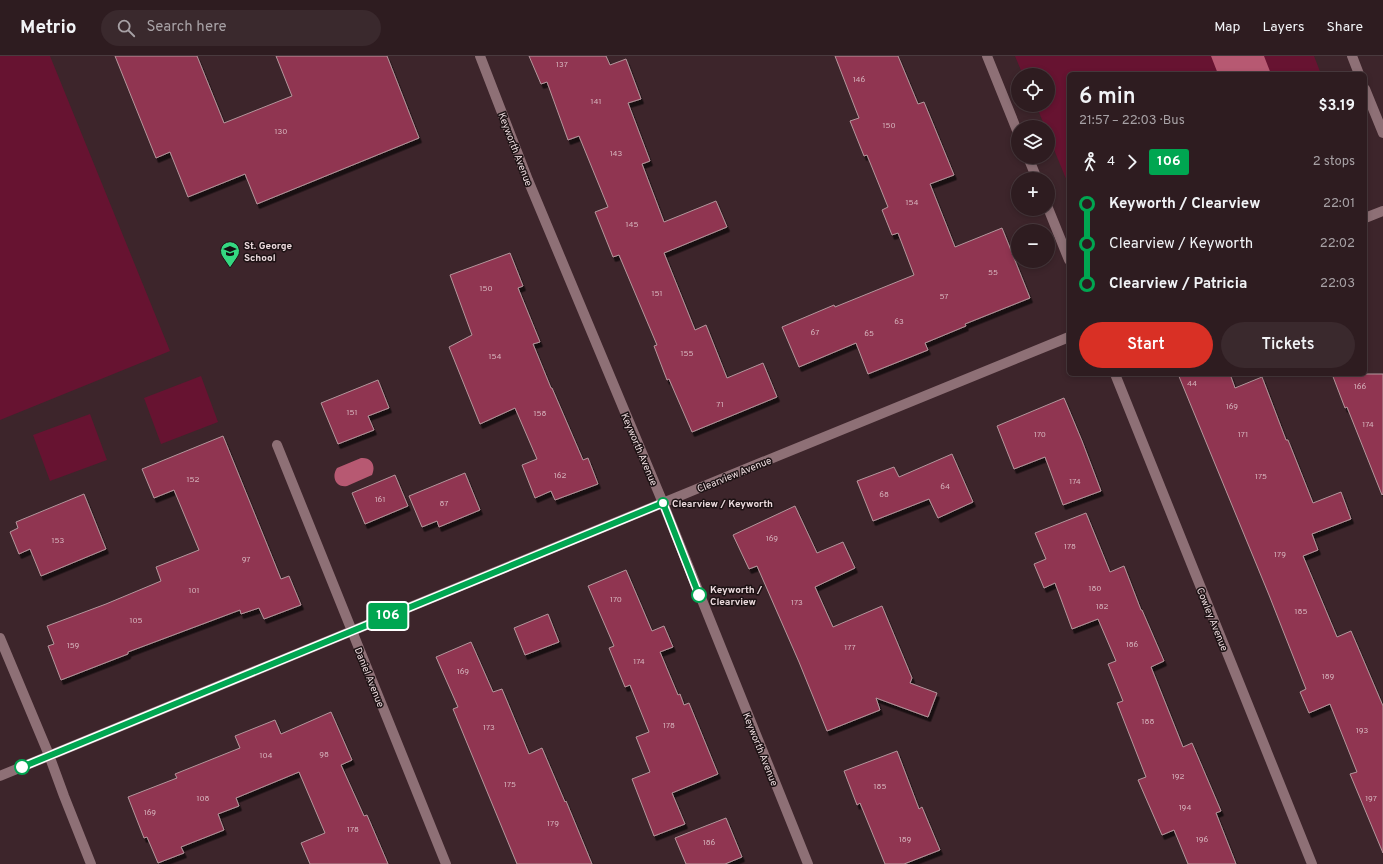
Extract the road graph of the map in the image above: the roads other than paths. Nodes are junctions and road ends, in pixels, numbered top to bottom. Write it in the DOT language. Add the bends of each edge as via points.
graph roads {
  1 [pos="480,56"];
  2 [pos="987,56"];
  3 [pos="1352,56"];
  4 [pos="1358,72"];
  5 [pos="1367,94"];
  6 [pos="1013,120"];
  7 [pos="1383,133"];
  8 [pos="1383,211"];
  9 [pos="1051,216"];
  10 [pos="1367,217"];
  11 [pos="1067,255"];
  12 [pos="1067,338"];
  13 [pos="1116,376"];
  14 [pos="277,445"];
  15 [pos="663,503"];
  16 [pos="351,631"];
  17 [pos="0,638"];
  18 [pos="49,755"];
  19 [pos="0,776"];
  20 [pos="91,864"];
  21 [pos="446,864"];
  22 [pos="808,864"];
  23 [pos="1312,864"];
  1 -- 15 [label="street, Keyworth Avenue" via="528,180"];
  2 -- 6 [label="street"];
  3 -- 4 [label="street"];
  5 -- 7 [label="street"];
  8 -- 10 [label="street"];
  9 -- 11 [label="street"];
  12 -- 15 [label="street, Clearview Avenue"];
  13 -- 23 [label="street, Cowley Avenue"];
  14 -- 16 [label="street, Daniel Avenue"];
  15 -- 16 [label="street, Clearview Avenue"];
  15 -- 22 [label="street, Keyworth Avenue"];
  16 -- 18 [label="street, Clearview Avenue"];
  16 -- 21 [label="street, Daniel Avenue"];
  17 -- 18 [label="street"];
  18 -- 19 [label="street, Clearview Avenue"];
  18 -- 20 [label="street"];
}
